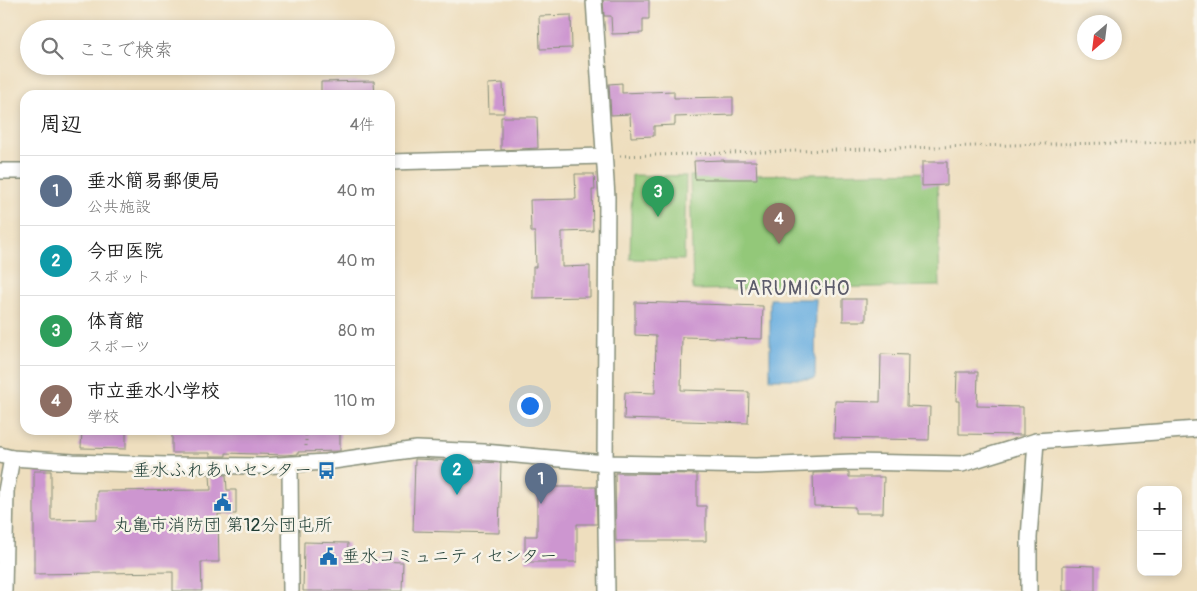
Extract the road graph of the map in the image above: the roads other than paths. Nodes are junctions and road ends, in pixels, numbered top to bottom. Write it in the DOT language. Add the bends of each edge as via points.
graph roads {
  1 [pos="594,0"];
  2 [pos="604,156"];
  3 [pos="395,162"];
  4 [pos="0,171"];
  5 [pos="20,171"];
  6 [pos="1197,429"];
  7 [pos="1036,441"];
  8 [pos="6,457"];
  9 [pos="605,462"];
  10 [pos="290,465"];
  11 [pos="4,591"];
  12 [pos="291,591"];
  13 [pos="606,591"];
  14 [pos="1028,591"];
  1 -- 2 [label="street"];
  2 -- 3 [label="street"];
  2 -- 9 [label="street" via="607,197"];
  4 -- 5 [label="street"];
  6 -- 7 [label="street"];
  7 -- 9 [label="street" via="962,464 852,462 756,466"];
  7 -- 14 [label="street" via="1028,538"];
  8 -- 10 [label="street" via="166,465"];
  8 -- 11 [label="street"];
  9 -- 10 [label="street" via="417,448"];
  9 -- 13 [label="street"];
  10 -- 12 [label="street"];
}
